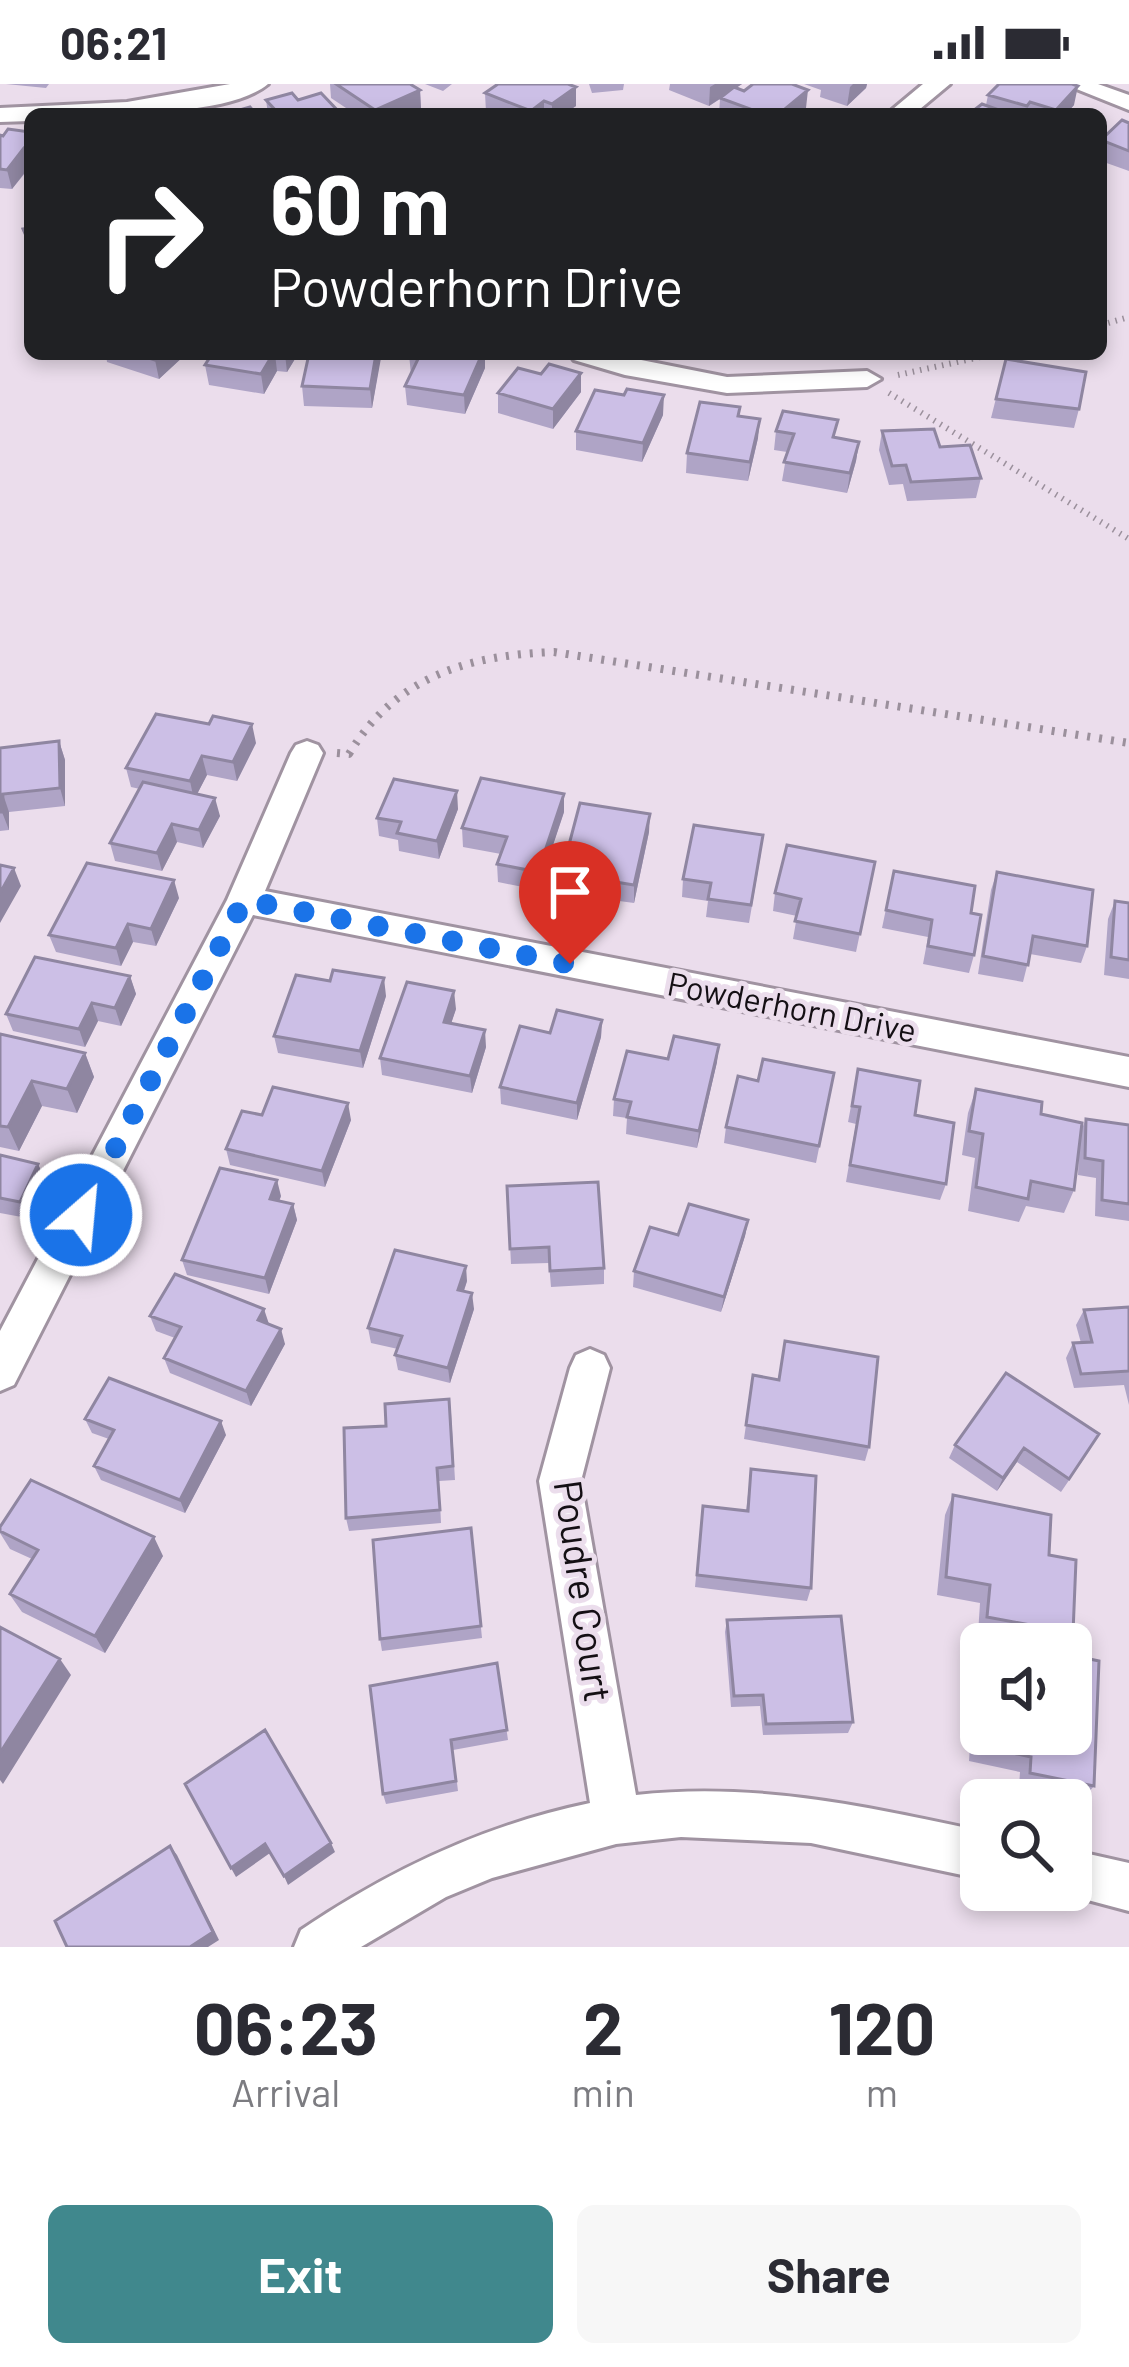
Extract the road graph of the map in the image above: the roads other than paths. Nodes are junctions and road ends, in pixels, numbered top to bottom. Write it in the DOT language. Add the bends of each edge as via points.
graph roads {
  1 [pos="256,84"];
  2 [pos="938,84"];
  3 [pos="1076,84"];
  4 [pos="1129,103"];
  5 [pos="151,108"];
  6 [pos="907,108"];
  7 [pos="602,360"];
  8 [pos="867,379"];
  9 [pos="307,753"];
  10 [pos="244,900"];
  11 [pos="1129,1072"];
  12 [pos="590,1368"];
  13 [pos="0,1372"];
  14 [pos="616,1817"];
  15 [pos="960,1851"];
  16 [pos="1092,1879"];
  17 [pos="1129,1887"];
  18 [pos="317,1947"];
  1 -- 5 [label="street"];
  2 -- 6 [label="street"];
  3 -- 4 [label="street"];
  7 -- 8 [label="street" via="728,385"];
  9 -- 10 [label="street"];
  10 -- 11 [label="street, Powderhorn Drive"];
  10 -- 13 [label="street"];
  12 -- 14 [label="street, Poudre Court" via="560,1480"];
  14 -- 15 [label="street" via="809,1819"];
  14 -- 18 [label="street" via="479,1860 362,1915"];
  16 -- 17 [label="street"];
}
